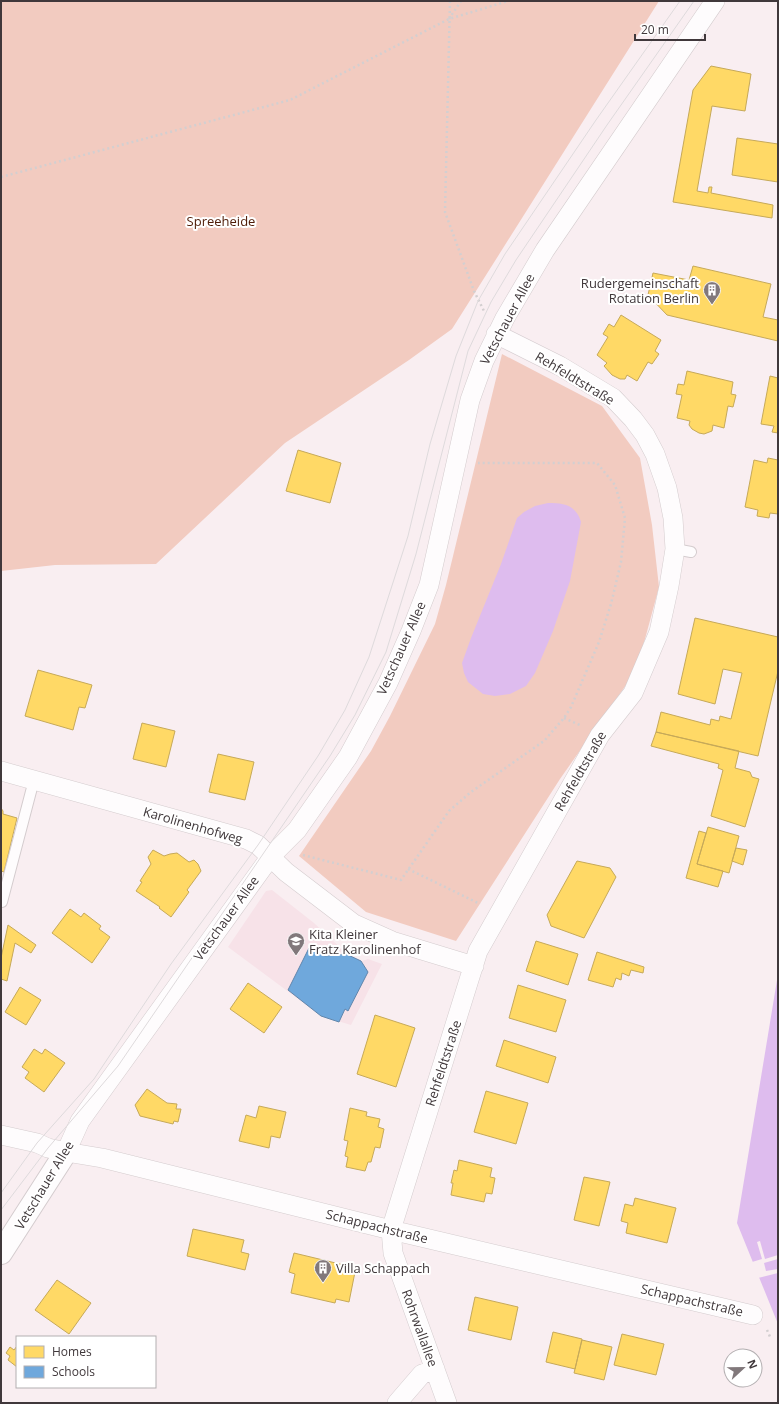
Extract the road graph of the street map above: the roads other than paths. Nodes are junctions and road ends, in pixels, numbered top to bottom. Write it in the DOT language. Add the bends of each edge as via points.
graph roads {
  1 [pos="715,1"];
  2 [pos="501,326"];
  3 [pos="1,771"];
  4 [pos="34,780"];
  5 [pos="271,856"];
  6 [pos="2,902"];
  7 [pos="474,966"];
  8 [pos="1,1135"];
  9 [pos="66,1152"];
  10 [pos="391,1230"];
  11 [pos="1,1253"];
  12 [pos="753,1315"];
  13 [pos="435,1369"];
  14 [pos="397,1403"];
  15 [pos="447,1403"];
  1 -- 2 [label="street, Vetschauer Allee" via="545,250"];
  2 -- 5 [label="street, Vetschauer Allee" via="484,361 470,400 428,585 411,630 388,683 348,757 297,830"];
  2 -- 7 [label="street, Rehfeldtstraße" via="613,398 633,419 655,454 683,550 669,586 658,632 635,689 600,735 478,952"];
  3 -- 4 [label="street, Karolinenhofweg"];
  4 -- 5 [label="street, Karolinenhofweg" via="246,839"];
  4 -- 6 [label="lane"];
  5 -- 7 [label="street, Karolinenhofweg" via="286,872 354,924 392,941"];
  5 -- 9 [label="street, Vetschauer Allee" via="80,1121"];
  7 -- 10 [label="street, Rehfeldtstraße"];
  8 -- 9 [label="street, Schappachstraße"];
  9 -- 10 [label="street, Schappachstraße" via="102,1158"];
  9 -- 11 [label="street, Vetschauer Allee"];
  10 -- 12 [label="street, Schappachstraße"];
  10 -- 13 [label="street, Rohrwallallee" via="393,1253"];
  13 -- 14 [label="street" via="422,1374"];
  13 -- 15 [label="street, Rohrwallallee"];
}
